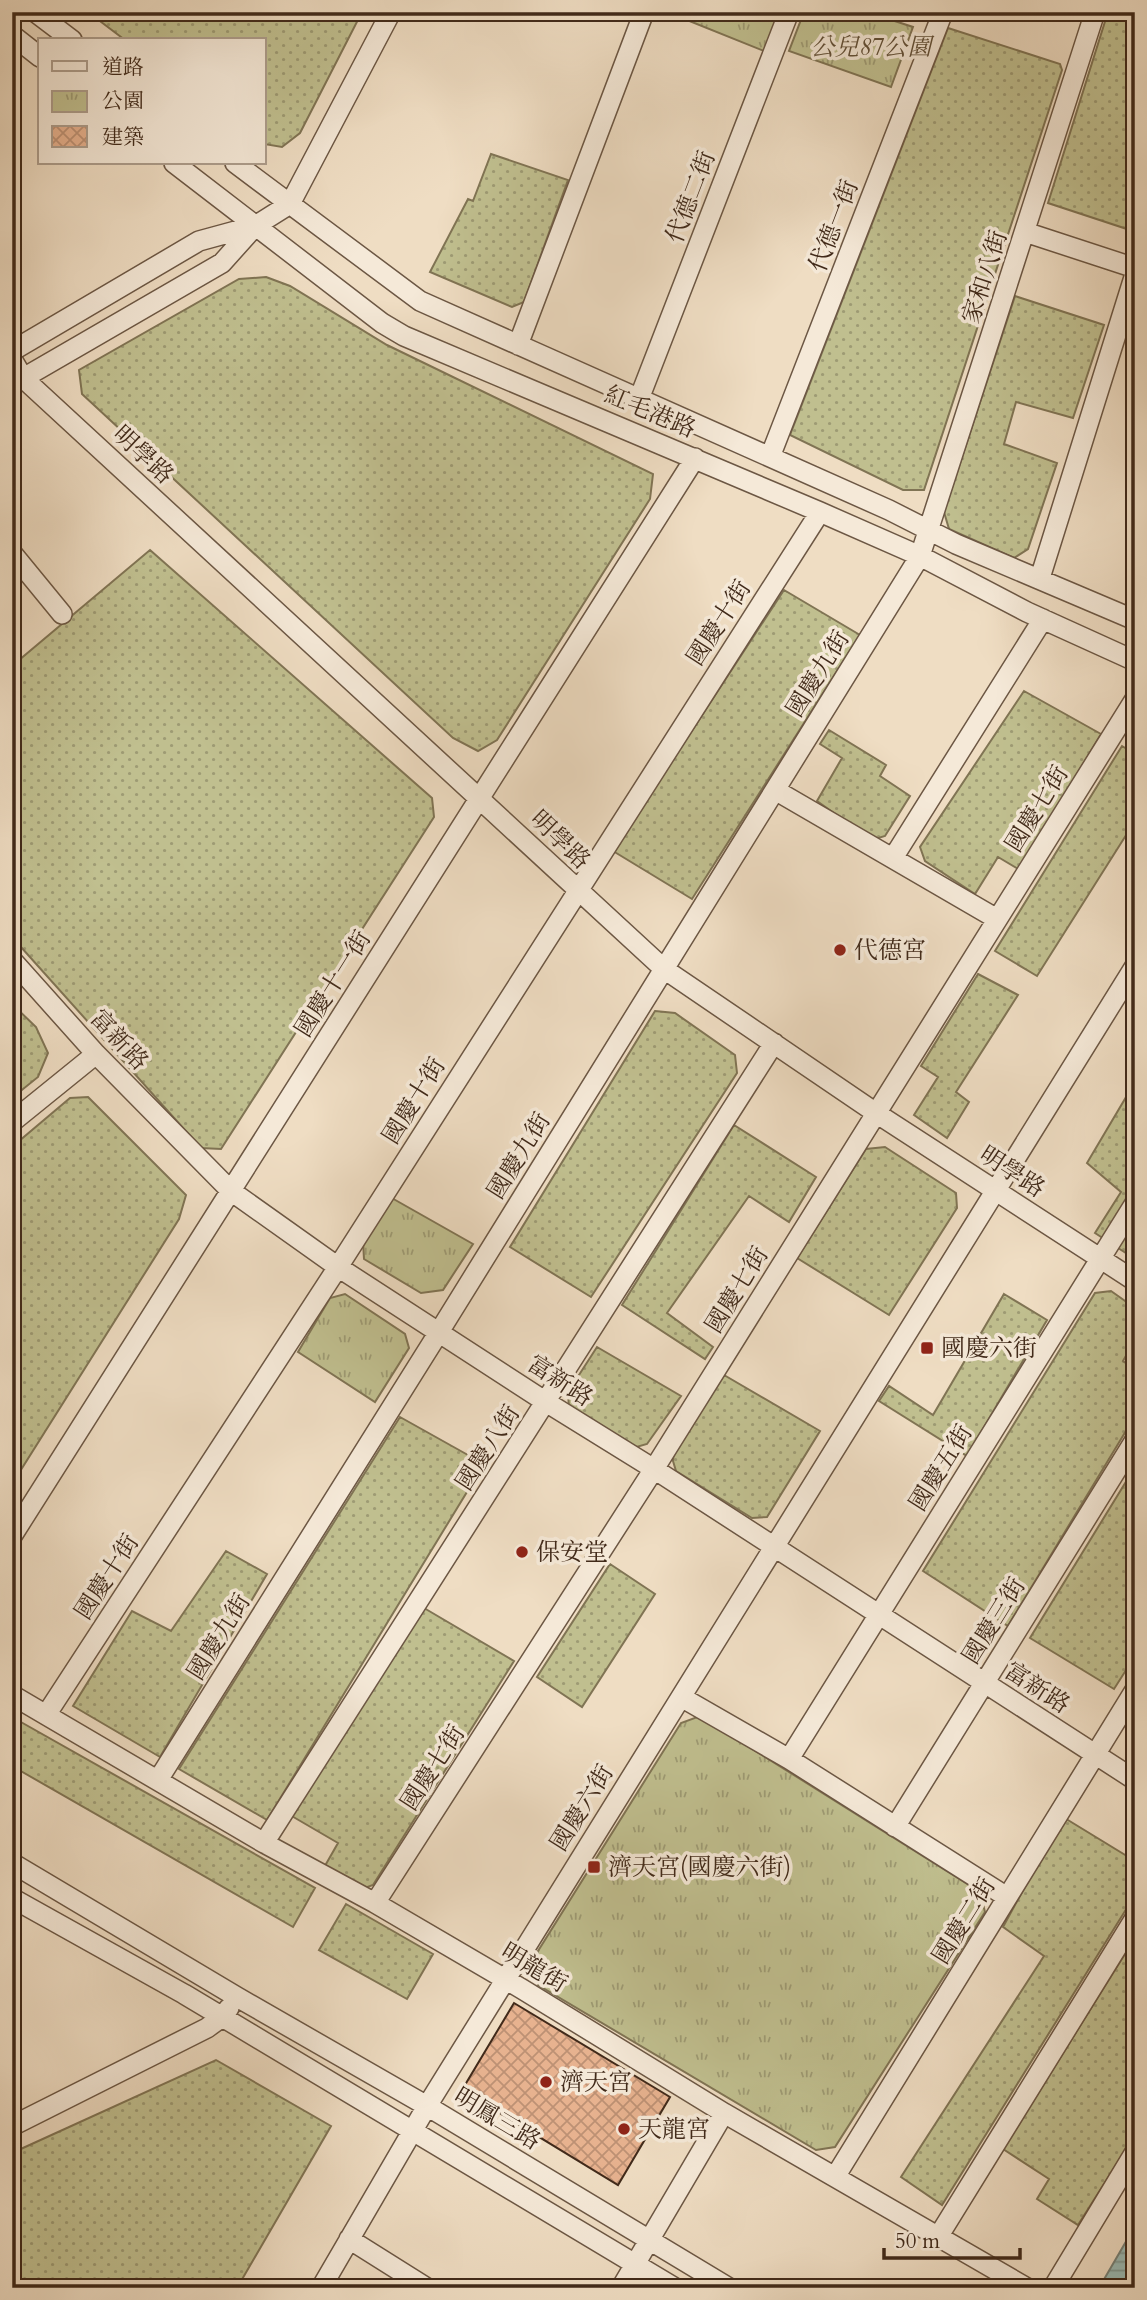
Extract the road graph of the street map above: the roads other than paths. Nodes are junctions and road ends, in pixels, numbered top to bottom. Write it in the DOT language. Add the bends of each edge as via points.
graph roads {
  1 [pos="35,12"];
  2 [pos="391,12"];
  3 [pos="644,12"];
  4 [pos="789,12"];
  5 [pos="943,12"];
  6 [pos="1095,12"];
  7 [pos="12,35"];
  8 [pos="69,38"];
  9 [pos="38,55"];
  10 [pos="175,164"];
  11 [pos="237,164"];
  12 [pos="290,204"];
  13 [pos="255,226"];
  14 [pos="1025,232"];
  15 [pos="1135,268"];
  16 [pos="1135,274"];
  17 [pos="518,345"];
  18 [pos="12,351"];
  19 [pos="12,359"];
  20 [pos="18,381"];
  21 [pos="639,399"];
  22 [pos="770,457"];
  23 [pos="695,458"];
  24 [pos="820,512"];
  25 [pos="930,530"];
  26 [pos="12,553"];
  27 [pos="920,556"];
  28 [pos="1040,578"];
  29 [pos="62,614"];
  30 [pos="1043,619"];
  31 [pos="1135,620"];
  32 [pos="1135,661"];
  33 [pos="1135,699"];
  34 [pos="775,790"];
  35 [pos="480,798"];
  36 [pos="894,858"];
  37 [pos="578,891"];
  38 [pos="998,919"];
  39 [pos="12,960"];
  40 [pos="1135,967"];
  41 [pos="664,970"];
  42 [pos="774,1043"];
  43 [pos="96,1054"];
  44 [pos="876,1113"];
  45 [pos="12,1122"];
  46 [pos="995,1190"];
  47 [pos="231,1191"];
  48 [pos="1135,1203"];
  49 [pos="1100,1259"];
  50 [pos="338,1267"];
  51 [pos="1135,1281"];
  52 [pos="439,1332"];
  53 [pos="546,1402"];
  54 [pos="1135,1440"];
  55 [pos="654,1469"];
  56 [pos="12,1536"];
  57 [pos="774,1547"];
  58 [pos="878,1616"];
  59 [pos="984,1684"];
  60 [pos="1135,1690"];
  61 [pos="12,1695"];
  62 [pos="681,1697"];
  63 [pos="46,1715"];
  64 [pos="1095,1754"];
  65 [pos="789,1759"];
  66 [pos="158,1780"];
  67 [pos="1135,1780"];
  68 [pos="895,1827"];
  69 [pos="264,1843"];
  70 [pos="12,1863"];
  71 [pos="1007,1897"];
  72 [pos="12,1898"];
  73 [pos="375,1903"];
  74 [pos="1135,1918"];
  75 [pos="505,1979"];
  76 [pos="237,1997"];
  77 [pos="222,2017"];
  78 [pos="427,2106"];
  79 [pos="724,2113"];
  80 [pos="12,2126"];
  81 [pos="413,2130"];
  82 [pos="1135,2152"];
  83 [pos="835,2177"];
  84 [pos="938,2237"];
  85 [pos="349,2239"];
  86 [pos="649,2240"];
  87 [pos="635,2264"];
  88 [pos="321,2288"];
  89 [pos="427,2288"];
  90 [pos="621,2288"];
  91 [pos="675,2288"];
  92 [pos="729,2288"];
  93 [pos="1027,2288"];
  94 [pos="1052,2288"];
  1 -- 8 [label="street"];
  2 -- 12 [label="street"];
  3 -- 17 [label="street"];
  4 -- 21 [label="street, 代德二街"];
  5 -- 22 [label="street, 代德一街"];
  6 -- 14 [label="street, 家和八街"];
  7 -- 9 [label="street"];
  10 -- 13 [label="street, 紅毛港路"];
  11 -- 12 [label="street, 紅毛港路"];
  12 -- 13 [label="street"];
  12 -- 17 [label="street, 紅毛港路" via="420,301"];
  13 -- 18 [label="street" via="199,241"];
  13 -- 20 [label="street" via="222,263"];
  13 -- 23 [label="street, 紅毛港路" via="404,336"];
  14 -- 15 [label="street"];
  14 -- 25 [label="street, 家和八街"];
  16 -- 28 [label="street"];
  17 -- 21 [label="street, 紅毛港路"];
  19 -- 20 [label="street, 明學路"];
  20 -- 35 [label="street, 明學路"];
  21 -- 22 [label="street, 紅毛港路"];
  22 -- 25 [label="street, 紅毛港路"];
  23 -- 24 [label="street, 紅毛港路"];
  23 -- 35 [label="street, 國慶十一街"];
  24 -- 27 [label="street, 紅毛港路"];
  24 -- 37 [label="street, 國慶十街"];
  25 -- 27 [label="street, 家和八街"];
  25 -- 28 [label="street, 紅毛港路"];
  26 -- 29 [label="street"];
  27 -- 30 [label="street, 紅毛港路"];
  27 -- 34 [label="street, 國慶九街"];
  28 -- 31 [label="street, 紅毛港路"];
  30 -- 32 [label="street, 紅毛港路"];
  30 -- 36 [label="street"];
  33 -- 38 [label="street, 國慶七街"];
  34 -- 36 [label="street"];
  34 -- 41 [label="street, 國慶九街"];
  35 -- 37 [label="street, 明學路"];
  35 -- 47 [label="street, 國慶十一街"];
  36 -- 38 [label="street"];
  37 -- 41 [label="street, 明學路"];
  37 -- 50 [label="street, 國慶十街"];
  38 -- 44 [label="street, 國慶七街"];
  39 -- 43 [label="street, 富新路"];
  40 -- 46 [label="street, 國慶六街"];
  41 -- 42 [label="street, 明學路"];
  41 -- 52 [label="street, 國慶九街"];
  42 -- 44 [label="street, 明學路"];
  42 -- 53 [label="street, 國慶八街"];
  43 -- 45 [label="street"];
  43 -- 47 [label="street, 富新路"];
  44 -- 46 [label="street, 明學路"];
  44 -- 55 [label="street, 國慶七街"];
  46 -- 49 [label="street, 明學路"];
  46 -- 57 [label="street, 國慶六街"];
  47 -- 50 [label="street, 富新路"];
  47 -- 56 [label="street, 國慶十一街"];
  48 -- 49 [label="street, 國慶五街"];
  49 -- 51 [label="street, 明學路"];
  49 -- 58 [label="street, 國慶五街"];
  50 -- 52 [label="street, 富新路"];
  50 -- 63 [label="street, 國慶十街"];
  52 -- 53 [label="street, 富新路"];
  52 -- 66 [label="street, 國慶九街"];
  53 -- 55 [label="street, 富新路"];
  53 -- 69 [label="street, 國慶八街"];
  54 -- 59 [label="street, 國慶三街"];
  55 -- 57 [label="street, 富新路"];
  55 -- 73 [label="street, 國慶七街"];
  57 -- 58 [label="street, 富新路"];
  57 -- 62 [label="street, 國慶六街"];
  58 -- 59 [label="street, 富新路"];
  58 -- 65 [label="street, 國慶五街"];
  59 -- 64 [label="street, 富新路"];
  59 -- 68 [label="street, 國慶三街"];
  60 -- 64 [label="street, 國慶二街"];
  61 -- 63 [label="street, 明龍街"];
  62 -- 65 [label="street"];
  62 -- 75 [label="street, 國慶六街"];
  63 -- 66 [label="street, 明龍街"];
  64 -- 67 [label="street, 富新路"];
  64 -- 71 [label="street, 國慶二街"];
  65 -- 68 [label="street"];
  66 -- 69 [label="street, 明龍街"];
  68 -- 71 [label="street"];
  69 -- 73 [label="street, 明龍街"];
  70 -- 76 [label="street, 明鳳三路"];
  71 -- 83 [label="street, 國慶二街"];
  72 -- 77 [label="street"];
  73 -- 75 [label="street, 明龍街"];
  74 -- 84 [label="street"];
  75 -- 78 [label="street, 國慶六街"];
  75 -- 79 [label="street, 明龍街"];
  76 -- 77 [label="street"];
  76 -- 78 [label="street, 明鳳三路"];
  77 -- 80 [label="street"];
  77 -- 81 [label="street"];
  78 -- 81 [label="street, 國慶六街"];
  78 -- 86 [label="street, 明鳳三路"];
  79 -- 83 [label="street, 明龍街"];
  79 -- 86 [label="street"];
  81 -- 85 [label="street, 國慶六街"];
  81 -- 87 [label="street"];
  82 -- 94 [label="street"];
  83 -- 84 [label="street, 明龍街"];
  84 -- 93 [label="street, 明龍街"];
  85 -- 88 [label="street, 國慶六街"];
  85 -- 89 [label="street"];
  86 -- 87 [label="street"];
  86 -- 92 [label="street, 明鳳三路"];
  87 -- 90 [label="street"];
  87 -- 91 [label="street"];
}
